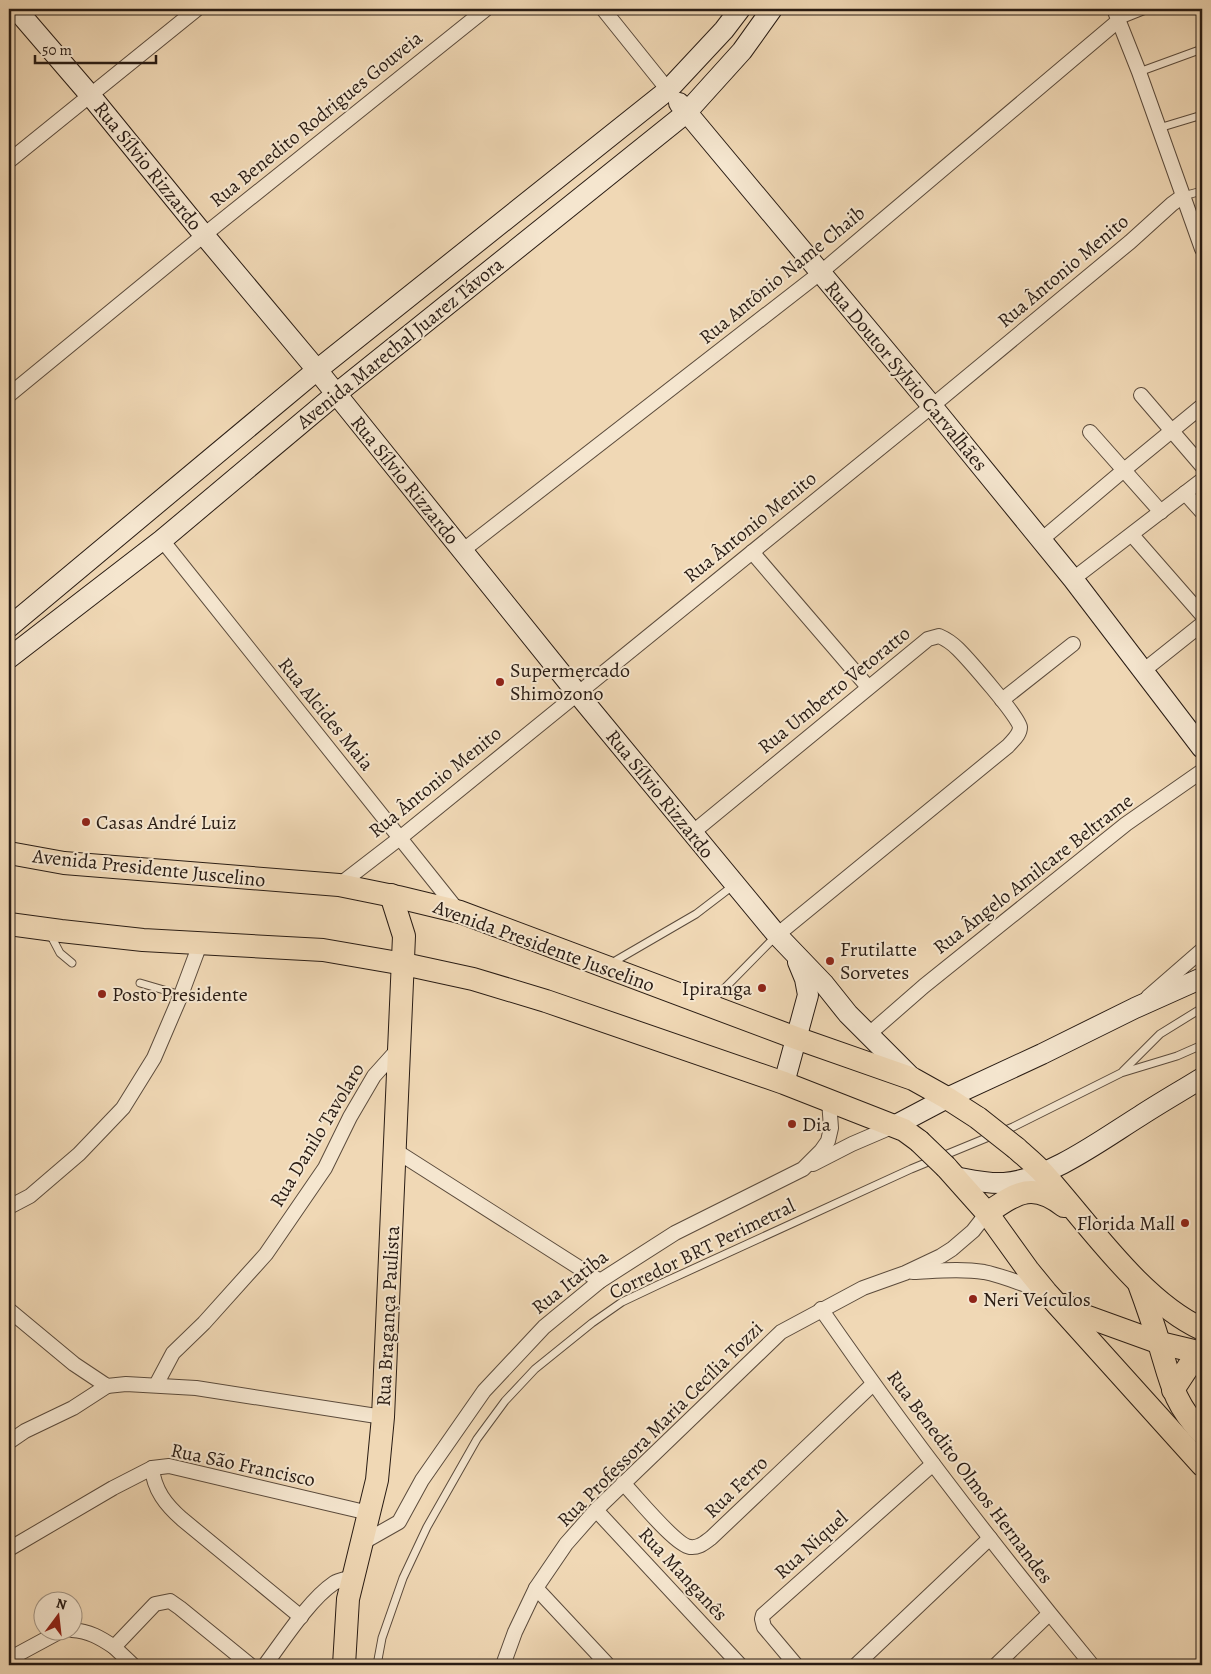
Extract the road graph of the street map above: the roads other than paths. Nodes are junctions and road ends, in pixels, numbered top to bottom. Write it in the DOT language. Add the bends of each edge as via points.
graph roads {
  1 [pos="16,9"];
  2 [pos="197,9"];
  3 [pos="486,9"];
  4 [pos="603,9"];
  5 [pos="740,9"];
  6 [pos="772,9"];
  7 [pos="1148,9"];
  8 [pos="1116,15"];
  9 [pos="1202,48"];
  10 [pos="1139,72"];
  11 [pos="668,90"];
  12 [pos="90,95"];
  13 [pos="686,113"];
  14 [pos="1202,115"];
  15 [pos="1160,128"];
  16 [pos="9,161"];
  17 [pos="1202,191"];
  18 [pos="1183,196"];
  19 [pos="204,235"];
  20 [pos="1202,249"];
  21 [pos="820,273"];
  22 [pos="317,370"];
  23 [pos="336,394"];
  24 [pos="9,395"];
  25 [pos="1141,395"];
  26 [pos="932,406"];
  27 [pos="1202,406"];
  28 [pos="1172,430"];
  29 [pos="1090,432"];
  30 [pos="1202,466"];
  31 [pos="1124,470"];
  32 [pos="1202,480"];
  33 [pos="1185,493"];
  34 [pos="1161,512"];
  35 [pos="1202,512"];
  36 [pos="1132,535"];
  37 [pos="162,540"];
  38 [pos="1041,540"];
  39 [pos="462,551"];
  40 [pos="752,552"];
  41 [pos="1073,579"];
  42 [pos="1202,615"];
  43 [pos="1202,624"];
  44 [pos="9,627"];
  45 [pos="1073,644"];
  46 [pos="9,658"];
  47 [pos="1143,671"];
  48 [pos="868,687"];
  49 [pos="577,693"];
  50 [pos="1002,700"];
  51 [pos="1202,748"];
  52 [pos="1202,770"];
  53 [pos="692,833"];
  54 [pos="400,838"];
  55 [pos="9,853"];
  56 [pos="735,884"];
  57 [pos="339,885"];
  58 [pos="391,895"];
  59 [pos="460,912"];
  60 [pos="9,924"];
  61 [pos="48,929"];
  62 [pos="777,935"];
  63 [pos="200,944"];
  64 [pos="1202,950"];
  65 [pos="793,951"];
  66 [pos="72,962"];
  67 [pos="404,964"];
  68 [pos="606,967"];
  69 [pos="1202,978"];
  70 [pos="140,983"];
  71 [pos="181,995"];
  72 [pos="708,1005"];
  73 [pos="1135,1008"];
  74 [pos="1202,1008"];
  75 [pos="862,1027"];
  76 [pos="798,1034"];
  77 [pos="1202,1045"];
  78 [pos="400,1046"];
  79 [pos="1121,1073"];
  80 [pos="1202,1078"];
  81 [pos="913,1079"];
  82 [pos="784,1083"];
  83 [pos="946,1098"];
  84 [pos="828,1100"];
  85 [pos="894,1126"];
  86 [pos="396,1151"];
  87 [pos="803,1169"];
  88 [pos="950,1172"];
  89 [pos="1043,1173"];
  90 [pos="1012,1197"];
  91 [pos="9,1207"];
  92 [pos="987,1213"];
  93 [pos="1086,1224"];
  94 [pos="1002,1234"];
  95 [pos="905,1272"];
  96 [pos="600,1281"];
  97 [pos="1137,1281"];
  98 [pos="1046,1292"];
  99 [pos="1146,1303"];
  100 [pos="821,1309"];
  101 [pos="9,1310"];
  102 [pos="1077,1313"];
  103 [pos="1202,1329"];
  104 [pos="1160,1343"];
  105 [pos="1200,1352"];
  106 [pos="873,1384"];
  107 [pos="156,1385"];
  108 [pos="107,1386"];
  109 [pos="1173,1390"];
  110 [pos="383,1417"];
  111 [pos="25,1431"];
  112 [pos="1202,1433"];
  113 [pos="9,1435"];
  114 [pos="9,1442"];
  115 [pos="933,1464"];
  116 [pos="1202,1465"];
  117 [pos="152,1468"];
  118 [pos="624,1483"];
  119 [pos="596,1510"];
  120 [pos="369,1513"];
  121 [pos="990,1538"];
  122 [pos="362,1543"];
  123 [pos="9,1550"];
  124 [pos="352,1577"];
  125 [pos="536,1588"];
  126 [pos="322,1594"];
  127 [pos="348,1599"];
  128 [pos="1049,1614"];
  129 [pos="301,1617"];
  130 [pos="82,1631"];
  131 [pos="40,1642"];
  132 [pos="114,1647"];
  133 [pos="9,1658"];
  134 [pos="133,1665"];
  135 [pos="250,1665"];
  136 [pos="265,1665"];
  137 [pos="344,1665"];
  138 [pos="376,1665"];
  139 [pos="502,1665"];
  140 [pos="608,1665"];
  141 [pos="740,1665"];
  142 [pos="796,1665"];
  143 [pos="856,1665"];
  144 [pos="996,1665"];
  145 [pos="1092,1665"];
  1 -- 12 [label="street, Rua Sílvio Rizzardo"];
  2 -- 12 [label="street"];
  3 -- 19 [label="street, Rua Benedito Rodrigues Gouveia"];
  4 -- 11 [label="street, Rua Doutor Sylvio Carvalhães"];
  5 -- 11 [label="street, Avenida Marechal Juarez Távora"];
  6 -- 13 [label="street, Avenida Marechal Juarez Távora" via="742,51"];
  7 -- 8 [label="lane"];
  8 -- 10 [label="street"];
  8 -- 21 [label="street, Rua Antônio Name Chaib"];
  9 -- 10 [label="lane"];
  10 -- 15 [label="street"];
  11 -- 13 [label="street, Rua Doutor Sylvio Carvalhães"];
  11 -- 22 [label="street, Avenida Marechal Juarez Távora"];
  12 -- 16 [label="street"];
  12 -- 19 [label="street, Rua Sílvio Rizzardo"];
  13 -- 21 [label="street, Rua Doutor Sylvio Carvalhães"];
  13 -- 23 [label="street, Avenida Marechal Juarez Távora"];
  14 -- 15 [label="lane"];
  15 -- 18 [label="street"];
  17 -- 18 [label="lane"];
  18 -- 20 [label="street"];
  18 -- 26 [label="street, Rua Ântonio Menito"];
  19 -- 22 [label="street, Rua Sílvio Rizzardo"];
  19 -- 24 [label="street, Rua Benedito Rodrigues Gouveia"];
  21 -- 26 [label="street, Rua Doutor Sylvio Carvalhães"];
  21 -- 39 [label="street, Rua Antônio Name Chaib"];
  22 -- 23 [label="street, Rua Sílvio Rizzardo"];
  22 -- 44 [label="street, Avenida Marechal Juarez Távora"];
  23 -- 37 [label="street, Avenida Marechal Juarez Távora"];
  23 -- 39 [label="street, Rua Sílvio Rizzardo"];
  25 -- 28 [label="street"];
  26 -- 38 [label="street, Rua Doutor Sylvio Carvalhães"];
  26 -- 40 [label="street, Rua Ântonio Menito"];
  27 -- 28 [label="street"];
  28 -- 30 [label="street"];
  28 -- 31 [label="street"];
  29 -- 31 [label="street"];
  31 -- 34 [label="street"];
  31 -- 38 [label="street"];
  32 -- 33 [label="street"];
  33 -- 34 [label="street"];
  33 -- 35 [label="street"];
  34 -- 36 [label="street"];
  36 -- 41 [label="street"];
  36 -- 42 [label="street"];
  37 -- 46 [label="street, Avenida Marechal Juarez Távora"];
  37 -- 54 [label="street, Rua Alcides Maia"];
  38 -- 41 [label="street, Rua Doutor Sylvio Carvalhães"];
  39 -- 49 [label="street, Rua Sílvio Rizzardo"];
  40 -- 48 [label="street"];
  40 -- 49 [label="street, Rua Ântonio Menito"];
  41 -- 47 [label="street, Rua Doutor Sylvio Carvalhães"];
  43 -- 47 [label="street"];
  45 -- 50 [label="street"];
  47 -- 51 [label="street, Rua Doutor Sylvio Carvalhães"];
  48 -- 50 [label="street, Rua Umberto Vetoratto" via="928,639 939,636 959,650"];
  48 -- 53 [label="street, Rua Umberto Vetoratto"];
  49 -- 53 [label="street, Rua Sílvio Rizzardo"];
  49 -- 54 [label="street, Rua Ântonio Menito"];
  50 -- 62 [label="street, Rua Umberto Vetoratto" via="1020,727 1018,735 1008,746"];
  52 -- 75 [label="street, Rua Ângelo Amilcare Beltrame" via="1126,824 924,986"];
  53 -- 56 [label="street, Rua Sílvio Rizzardo"];
  54 -- 57 [label="street, Rua Ântonio Menito"];
  54 -- 59 [label="street, Rua Alcides Maia"];
  55 -- 57 [label="main road, Avenida Presidente Juscelino" via="64,863"];
  56 -- 62 [label="street, Rua Sílvio Rizzardo"];
  56 -- 68 [label="lane" via="696,914"];
  57 -- 58 [label="main road, Avenida Presidente Juscelino"];
  58 -- 59 [label="main road, Avenida Presidente Juscelino"];
  58 -- 67 [label="main road, Rua Bragança Paulista" via="404,936"];
  59 -- 68 [label="main road, Avenida Presidente Juscelino"];
  60 -- 61 [label="main road"];
  61 -- 63 [label="main road"];
  61 -- 66 [label="lane" via="60,953"];
  62 -- 65 [label="street, Rua Sílvio Rizzardo"];
  62 -- 72 [label="lane"];
  63 -- 67 [label="main road" via="322,950"];
  63 -- 71 [label="street"];
  64 -- 73 [label="street"];
  65 -- 75 [label="street, Rua Sílvio Rizzardo"];
  65 -- 76 [label="street, Rua Sílvio Rizzardo" via="808,995"];
  67 -- 78 [label="main road, Rua Bragança Paulista"];
  67 -- 82 [label="main road" via="473,979 546,1001"];
  68 -- 72 [label="main road, Avenida Presidente Juscelino"];
  69 -- 73 [label="street"];
  70 -- 71 [label="lane"];
  71 -- 91 [label="street" via="154,1058 123,1108 79,1154 30,1196"];
  72 -- 76 [label="main road, Avenida Presidente Juscelino"];
  73 -- 83 [label="street"];
  74 -- 79 [label="lane, Corredor BRT Perimetral" via="1160,1034"];
  75 -- 76 [label="street" via="822,1007 814,1008 808,1014"];
  75 -- 81 [label="street, Rua Sílvio Rizzardo"];
  76 -- 81 [label="main road, Avenida Presidente Juscelino"];
  76 -- 82 [label="street, Rua Sílvio Rizzardo"];
  77 -- 79 [label="lane, Corredor BRT Perimetral"];
  78 -- 86 [label="main road, Rua Bragança Paulista"];
  78 -- 107 [label="street, Rua Danilo Tavolaro" via="374,1076 325,1168 266,1254 173,1353"];
  79 -- 138 [label="lane, Corredor BRT Perimetral" via="1013,1127 910,1169 622,1302 592,1323 541,1364 505,1401 477,1439 403,1578"];
  80 -- 89 [label="street"];
  81 -- 83 [label="main road, Avenida Presidente Juscelino"];
  82 -- 84 [label="main road"];
  83 -- 85 [label="street"];
  83 -- 89 [label="main road, Avenida Presidente Juscelino, bridge" via="978,1118"];
  84 -- 85 [label="main road"];
  84 -- 87 [label="street, Rua Itatiba" via="831,1128 828,1141"];
  85 -- 87 [label="street"];
  85 -- 88 [label="main road, bridge" via="919,1141"];
  86 -- 96 [label="street"];
  86 -- 110 [label="main road, Rua Bragança Paulista"];
  87 -- 96 [label="street, Rua Itatiba" via="675,1233"];
  88 -- 89 [label="street" via="992,1183 1006,1183"];
  88 -- 92 [label="main road"];
  89 -- 93 [label="main road, Avenida Presidente Juscelino"];
  90 -- 92 [label="main road"];
  90 -- 93 [label="main road" via="1022,1193 1041,1193 1052,1197"];
  90 -- 94 [label="main road"];
  92 -- 94 [label="main road"];
  92 -- 95 [label="street, Rua Professora Maria Cecília Tozzi" via="973,1231 952,1249"];
  93 -- 97 [label="main road, Avenida Presidente Juscelino"];
  94 -- 98 [label="main road"];
  95 -- 98 [label="street, Rua Professora Maria Cecília Tozzi" via="984,1272"];
  95 -- 100 [label="street, Rua Professora Maria Cecília Tozzi"];
  96 -- 122 [label="street, Rua Itatiba" via="544,1327 484,1391 422,1480 399,1522"];
  97 -- 99 [label="main road"];
  97 -- 103 [label="main road" via="1172,1311"];
  98 -- 102 [label="main road"];
  98 -- 116 [label="main road"];
  99 -- 102 [label="main road" via="1141,1316 1135,1318 1114,1319"];
  99 -- 104 [label="main road"];
  100 -- 106 [label="street, Rua Benedito Olmos Hernandes"];
  100 -- 118 [label="street, Rua Professora Maria Cecília Tozzi" via="781,1332"];
  101 -- 108 [label="street" via="74,1364"];
  102 -- 104 [label="main road"];
  104 -- 105 [label="main road"];
  104 -- 109 [label="main road"];
  105 -- 109 [label="main road"];
  106 -- 115 [label="street, Rua Benedito Olmos Hernandes"];
  106 -- 118 [label="street, Rua Ferro" via="699,1547 688,1547 674,1538"];
  107 -- 108 [label="street"];
  107 -- 110 [label="street" via="196,1388"];
  108 -- 111 [label="street" via="73,1408"];
  109 -- 112 [label="main road" via="1184,1412"];
  110 -- 120 [label="main road, Rua Bragança Paulista" via="377,1480"];
  111 -- 113 [label="street"];
  111 -- 114 [label="street"];
  115 -- 121 [label="street, Rua Benedito Olmos Hernandes"];
  115 -- 142 [label="street, Rua Niquel" via="763,1614 764,1627"];
  117 -- 120 [label="street, Rua São Francisco" via="169,1466"];
  117 -- 123 [label="street, Rua São Francisco"];
  117 -- 129 [label="street" via="157,1488 166,1504"];
  118 -- 119 [label="street, Rua Professora Maria Cecília Tozzi"];
  119 -- 125 [label="street, Rua Professora Maria Cecília Tozzi" via="566,1544"];
  119 -- 141 [label="street, Rua Manganês"];
  120 -- 122 [label="main road, Rua Bragança Paulista"];
  121 -- 128 [label="street, Rua Benedito Olmos Hernandes"];
  121 -- 143 [label="street"];
  122 -- 124 [label="main road, Rua Bragança Paulista"];
  124 -- 126 [label="street" via="335,1582"];
  124 -- 127 [label="main road, Rua Bragança Paulista"];
  125 -- 139 [label="street, Rua Professora Maria Cecília Tozzi"];
  125 -- 140 [label="street"];
  126 -- 127 [label="street" via="337,1594"];
  126 -- 129 [label="street"];
  127 -- 137 [label="main road, Rua Bragança Paulista"];
  128 -- 144 [label="street"];
  128 -- 145 [label="street, Rua Benedito Olmos Hernandes"];
  129 -- 136 [label="street"];
  130 -- 132 [label="street"];
  131 -- 133 [label="street"];
  132 -- 134 [label="street"];
  132 -- 135 [label="street" via="155,1604 170,1601"];
}
